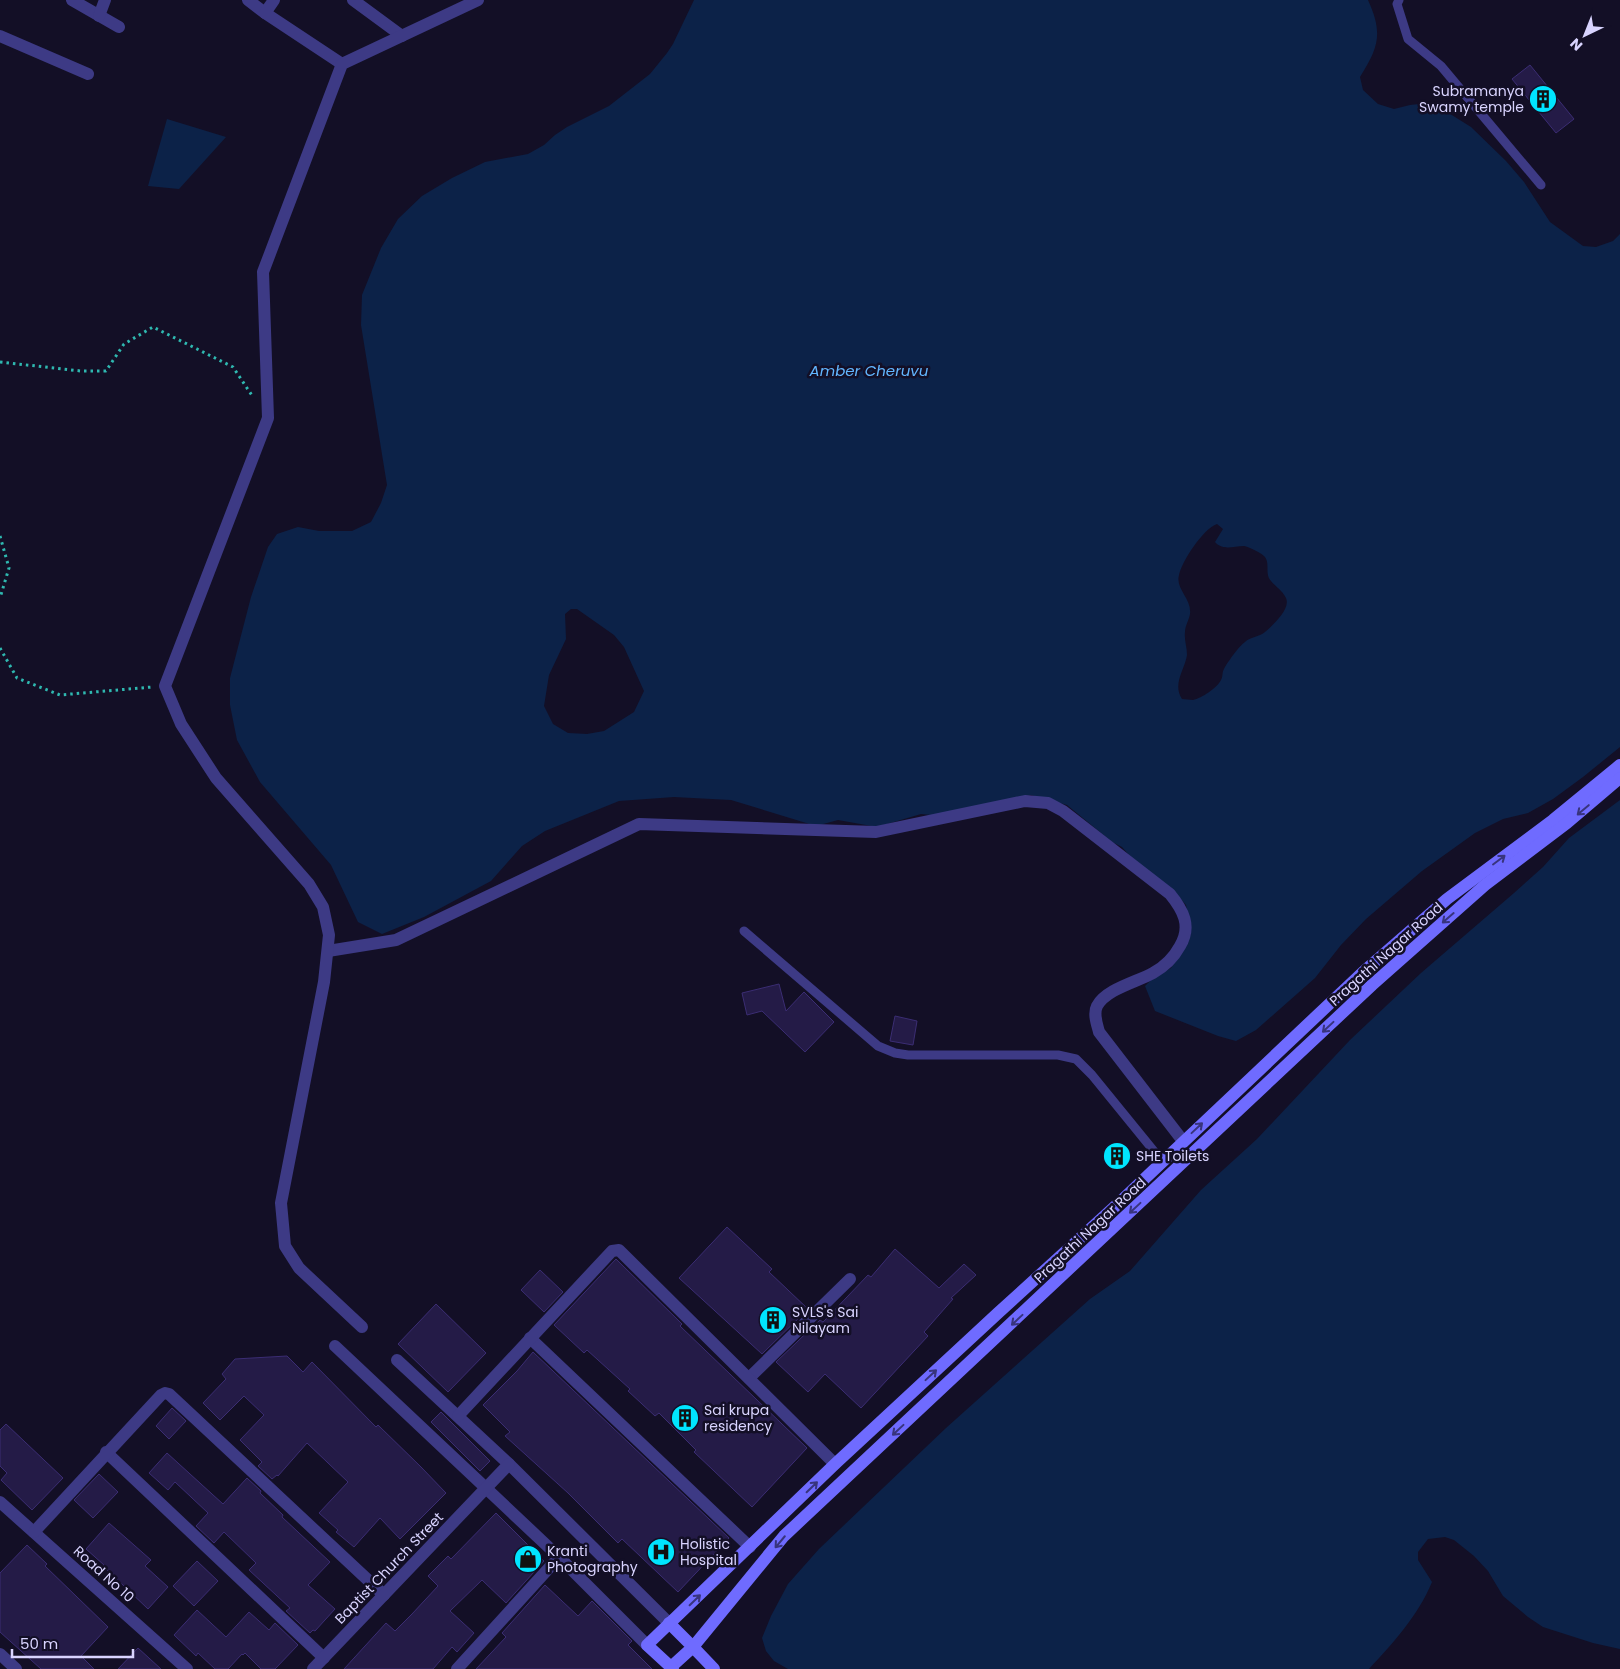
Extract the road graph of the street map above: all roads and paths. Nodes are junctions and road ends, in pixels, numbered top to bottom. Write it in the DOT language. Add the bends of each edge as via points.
graph roads {
  1 [pos="72,0"];
  2 [pos="105,0"];
  3 [pos="248,0"];
  4 [pos="274,0"];
  5 [pos="353,0"];
  6 [pos="478,0"];
  7 [pos="1399,0"];
  8 [pos="265,13"];
  9 [pos="100,16"];
  10 [pos="119,27"];
  11 [pos="0,36"];
  12 [pos="402,36"];
  13 [pos="342,64"];
  14 [pos="88,74"];
  15 [pos="1542,185"];
  16 [pos="0,362"];
  17 [pos="268,418"];
  18 [pos="0,536"];
  19 [pos="0,598"];
  20 [pos="0,648"];
  21 [pos="165,686"];
  22 [pos="1620,765"];
  23 [pos="1620,778"];
  24 [pos="744,931"];
  25 [pos="328,951"];
  26 [pos="1183,1141"];
  27 [pos="1162,1161"];
  28 [pos="850,1279"];
  29 [pos="362,1327"];
  30 [pos="530,1338"];
  31 [pos="335,1346"];
  32 [pos="397,1360"];
  33 [pos="749,1378"];
  34 [pos="458,1416"];
  35 [pos="106,1452"];
  36 [pos="509,1464"];
  37 [pos="835,1464"];
  38 [pos="486,1488"];
  39 [pos="0,1502"];
  40 [pos="34,1532"];
  41 [pos="750,1547"];
  42 [pos="559,1557"];
  43 [pos="384,1595"];
  44 [pos="669,1623"];
  45 [pos="647,1645"];
  46 [pos="693,1647"];
  47 [pos="0,1654"];
  48 [pos="324,1658"];
  49 [pos="463,1667"];
  50 [pos="672,1668"];
  51 [pos="16,1669"];
  52 [pos="187,1669"];
  53 [pos="313,1669"];
  54 [pos="714,1669"];
  1 -- 9 [label="street"];
  2 -- 9 [label="street"];
  3 -- 8 [label="street"];
  4 -- 8 [label="street"];
  5 -- 12 [label="street"];
  6 -- 12 [label="street"];
  7 -- 15 [label="lane" via="1408,40 1441,66"];
  8 -- 13 [label="street"];
  9 -- 10 [label="street"];
  11 -- 14 [label="street"];
  12 -- 13 [label="street"];
  13 -- 17 [label="street" via="262,272"];
  16 -- 17 [label="path" via="106,371 124,344 153,327 233,368"];
  17 -- 21 [label="street"];
  18 -- 19 [label="path" via="10,568"];
  20 -- 21 [label="path" via="17,678 60,695"];
  21 -- 25 [label="street" via="181,724 216,778 309,884 323,907 329,936"];
  26 -- 22 [label="main road, Pragathi Nagar Road, one-way" via="1362,973 1447,899"];
  23 -- 46 [label="main road, Pragathi Nagar Road, one-way" via="1485,886 1372,985 792,1529"];
  24 -- 27 [label="lane" via="878,1046 895,1053 1076,1059"];
  25 -- 26 [label="street" via="396,940 639,824 876,832 1025,801 1048,803 1063,811 1170,894 1181,908 1185,937 1177,952 1155,972 1103,998 1096,1008 1096,1021 1099,1032"];
  25 -- 29 [label="street" via="281,1203 285,1246 299,1268"];
  26 -- 27 [label="main road, Pragathi Nagar Road"];
  37 -- 27 [label="main road, Pragathi Nagar Road, one-way"];
  28 -- 33 [label="street"];
  30 -- 33 [label="street" via="612,1250 619,1250"];
  30 -- 34 [label="street"];
  30 -- 41 [label="street"];
  31 -- 38 [label="street"];
  32 -- 34 [label="street"];
  33 -- 37 [label="street"];
  34 -- 36 [label="street"];
  35 -- 40 [label="street"];
  35 -- 43 [label="street" via="161,1395 169,1394"];
  35 -- 48 [label="street"];
  36 -- 38 [label="street, Baptist Church Street"];
  36 -- 44 [label="street"];
  41 -- 37 [label="main road, Pragathi Nagar Road, one-way"];
  38 -- 42 [label="street"];
  38 -- 43 [label="street, Baptist Church Street"];
  39 -- 40 [label="street, Road No 10"];
  40 -- 52 [label="street, Road No 10"];
  44 -- 41 [label="main road, Pragathi Nagar Road, one-way"];
  42 -- 45 [label="street"];
  42 -- 49 [label="street"];
  43 -- 48 [label="street, Baptist Church Street"];
  44 -- 45 [label="main road, Pragathi Nagar Road"];
  44 -- 46 [label="main road"];
  45 -- 50 [label="main road"];
  46 -- 50 [label="main road, Pragathi Nagar Road"];
  46 -- 54 [label="main road"];
  47 -- 51 [label="street"];
  48 -- 53 [label="street, Baptist Church Street"];
}
